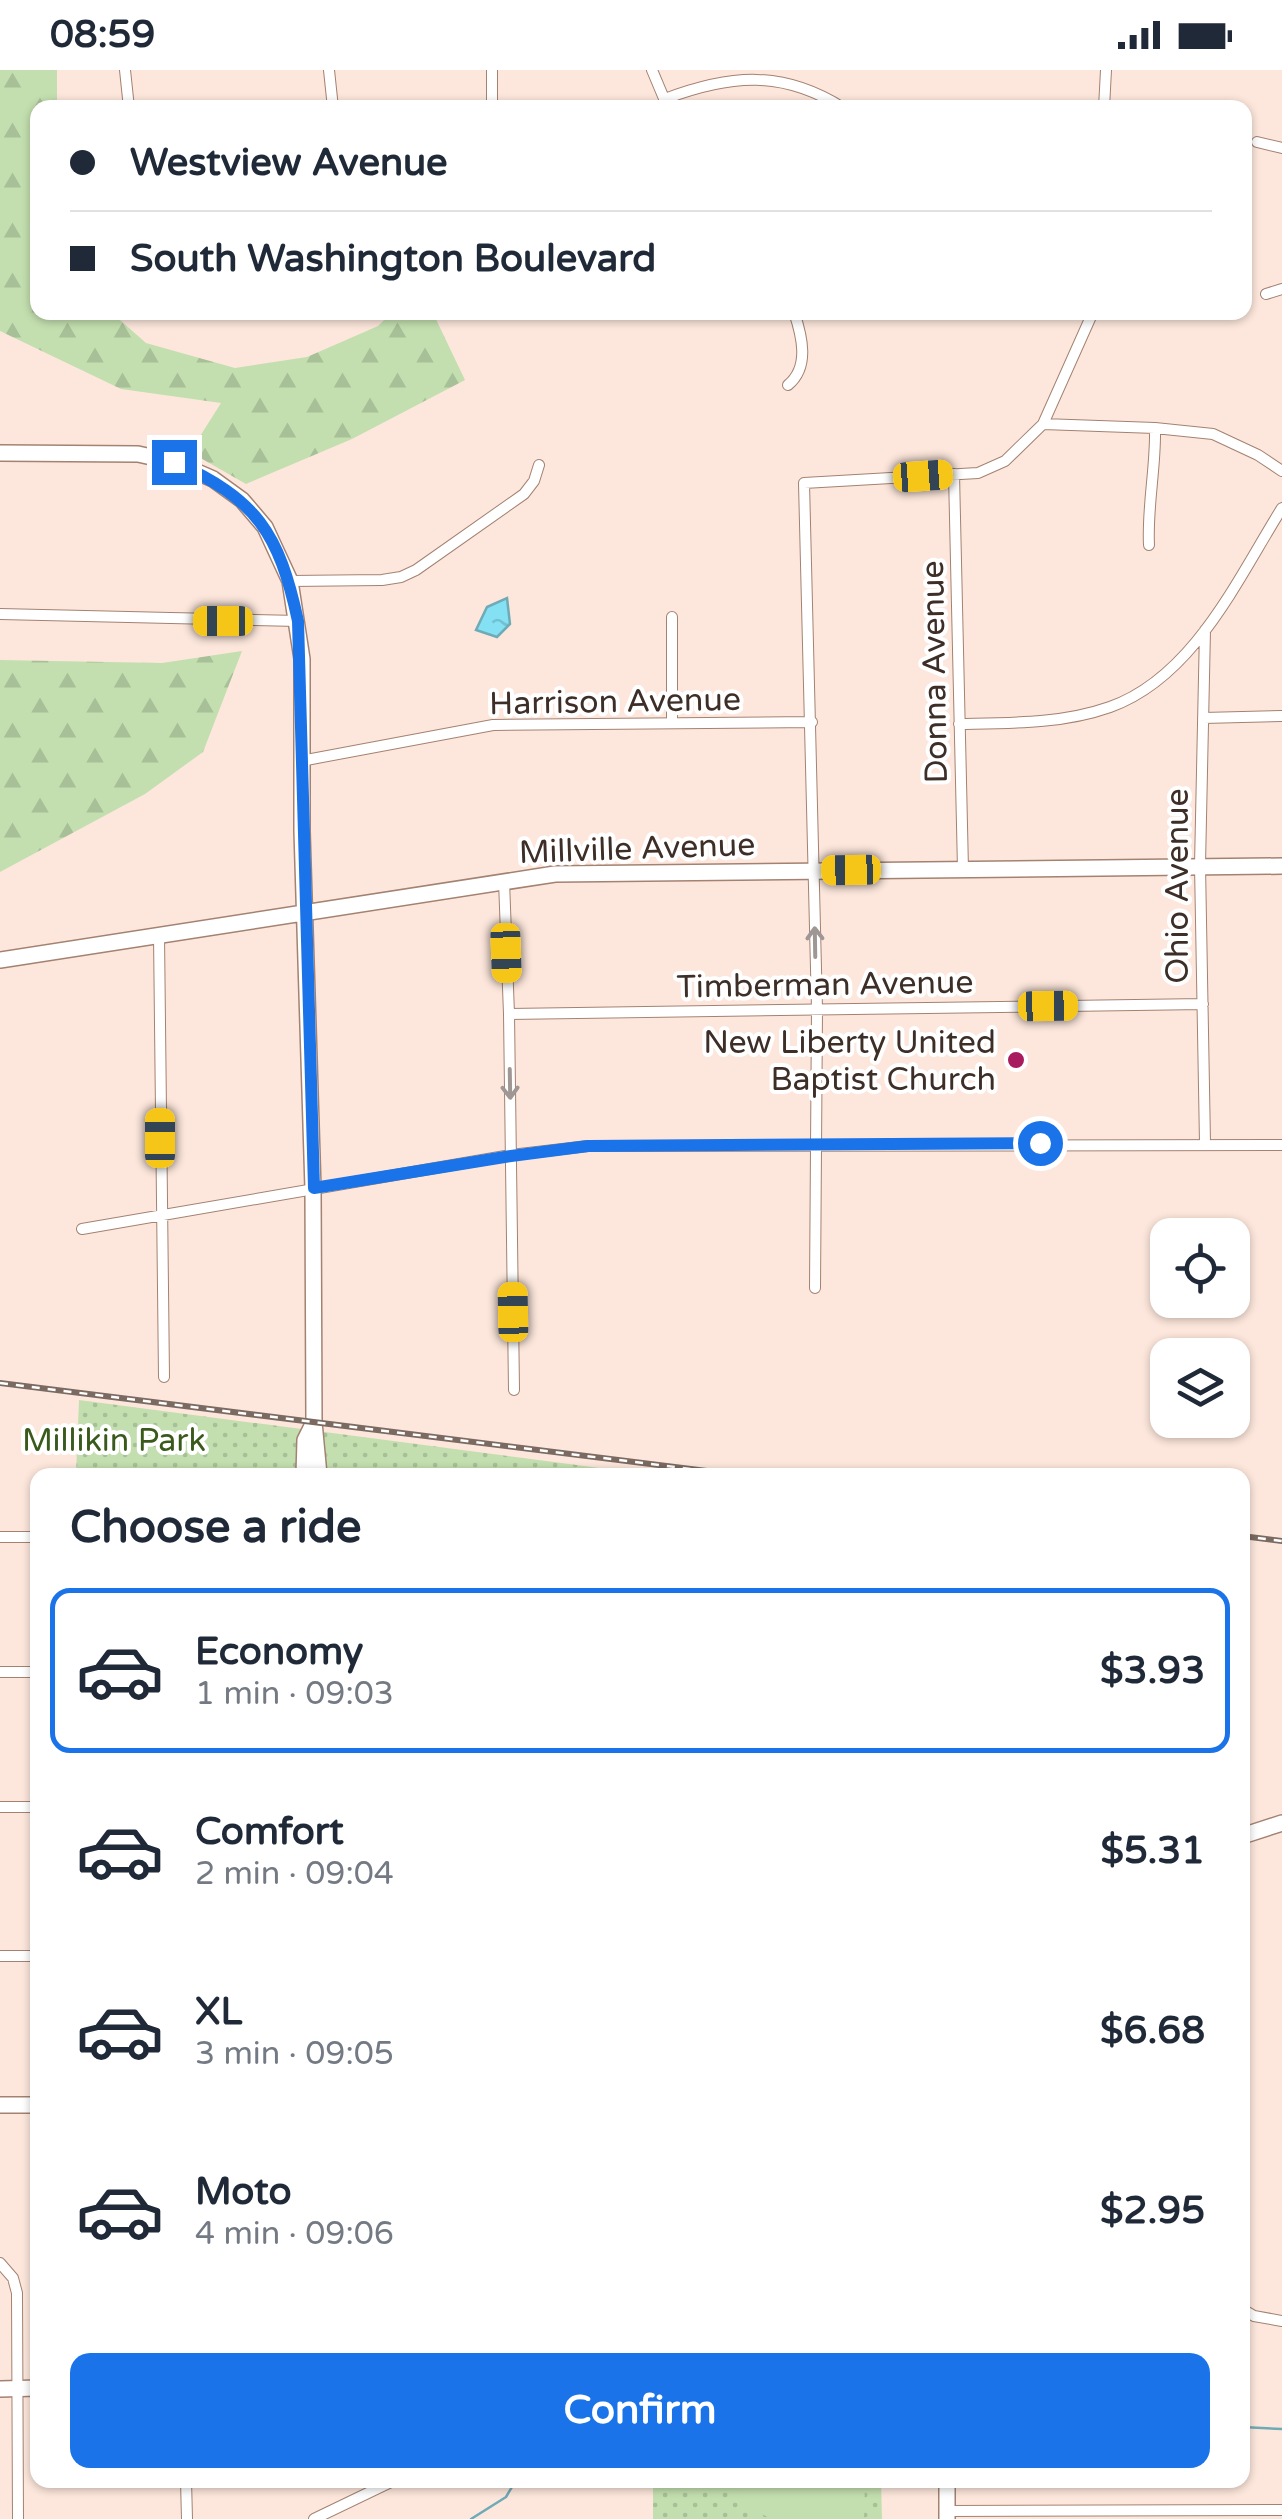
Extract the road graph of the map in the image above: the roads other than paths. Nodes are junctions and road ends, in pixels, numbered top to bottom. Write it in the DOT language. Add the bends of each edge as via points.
graph roads {
  1 [pos="125,70"];
  2 [pos="329,70"];
  3 [pos="492,70"];
  4 [pos="652,70"];
  5 [pos="1106,70"];
  6 [pos="128,100"];
  7 [pos="332,100"];
  8 [pos="492,100"];
  9 [pos="665,100"];
  10 [pos="673,100"];
  11 [pos="831,100"];
  12 [pos="1104,100"];
  13 [pos="1258,142"];
  14 [pos="1282,148"];
  15 [pos="1282,289"];
  16 [pos="1266,294"];
  17 [pos="795,320"];
  18 [pos="1089,320"];
  19 [pos="788,385"];
  20 [pos="1043,424"];
  21 [pos="1155,428"];
  22 [pos="0,453"];
  23 [pos="538,465"];
  24 [pos="1282,471"];
  25 [pos="954,474"];
  26 [pos="1282,508"];
  27 [pos="1150,545"];
  28 [pos="290,581"];
  29 [pos="0,614"];
  30 [pos="672,617"];
  31 [pos="298,621"];
  32 [pos="1205,630"];
  33 [pos="1282,716"];
  34 [pos="1202,718"];
  35 [pos="812,722"];
  36 [pos="672,723"];
  37 [pos="960,724"];
  38 [pos="301,761"];
  39 [pos="1200,866"];
  40 [pos="1282,866"];
  41 [pos="964,868"];
  42 [pos="814,870"];
  43 [pos="504,881"];
  44 [pos="306,912"];
  45 [pos="158,935"];
  46 [pos="0,960"];
  47 [pos="1202,1004"];
  48 [pos="817,1009"];
  49 [pos="509,1014"];
  50 [pos="1205,1143"];
  51 [pos="816,1144"];
  52 [pos="1282,1145"];
  53 [pos="511,1156"];
  54 [pos="314,1188"];
  55 [pos="161,1214"];
  56 [pos="82,1228"];
  57 [pos="815,1288"];
  58 [pos="164,1377"];
  59 [pos="514,1390"];
  60 [pos="314,1422"];
  61 [pos="304,1468"];
  62 [pos="318,1468"];
  63 [pos="0,1537"];
  64 [pos="30,1537"];
  65 [pos="0,1672"];
  66 [pos="30,1672"];
  67 [pos="0,1807"];
  68 [pos="30,1807"];
  69 [pos="1282,1823"];
  70 [pos="1250,1833"];
  71 [pos="0,1956"];
  72 [pos="30,1956"];
  73 [pos="0,2105"];
  74 [pos="30,2105"];
  75 [pos="1,2263"];
  76 [pos="1250,2312"];
  77 [pos="1282,2321"];
  78 [pos="0,2388"];
  79 [pos="18,2388"];
  80 [pos="30,2388"];
  81 [pos="186,2488"];
  82 [pos="378,2488"];
  83 [pos="947,2488"];
  84 [pos="1282,2510"];
  85 [pos="948,2515"];
  86 [pos="1082,2515"];
  87 [pos="1223,2515"];
  88 [pos="18,2519"];
  89 [pos="187,2519"];
  90 [pos="314,2519"];
  1 -- 6 [label="street"];
  2 -- 7 [label="street"];
  3 -- 8 [label="street"];
  4 -- 9 [label="street"];
  5 -- 12 [label="street"];
  10 -- 11 [label="street" via="740,74 789,78"];
  13 -- 14 [label="street"];
  15 -- 16 [label="street"];
  17 -- 19 [label="street" via="802,359"];
  18 -- 20 [label="street"];
  20 -- 21 [label="street"];
  20 -- 25 [label="street" via="1005,462"];
  21 -- 24 [label="street" via="1212,434"];
  21 -- 27 [label="street"];
  22 -- 28 [label="street" via="138,454 213,479 265,527"];
  23 -- 28 [label="street" via="524,494 416,570 382,580"];
  25 -- 35 [label="street" via="804,483"];
  25 -- 37 [label="street, Donna Avenue"];
  26 -- 32 [label="street"];
  28 -- 31 [label="street"];
  29 -- 31 [label="street"];
  30 -- 36 [label="street"];
  31 -- 38 [label="street"];
  32 -- 34 [label="street, Ohio Avenue"];
  32 -- 37 [label="street" via="1174,666 1114,706 1026,723"];
  33 -- 34 [label="street"];
  34 -- 39 [label="street, Ohio Avenue"];
  35 -- 36 [label="street, Harrison Avenue"];
  35 -- 42 [label="street"];
  36 -- 38 [label="street, Harrison Avenue" via="493,725"];
  37 -- 41 [label="street, Donna Avenue"];
  38 -- 44 [label="street"];
  39 -- 40 [label="street, Millville Avenue"];
  39 -- 41 [label="street, Millville Avenue"];
  39 -- 47 [label="street, Ohio Avenue"];
  41 -- 42 [label="street, Millville Avenue"];
  42 -- 43 [label="street, Millville Avenue" via="554,874"];
  48 -- 42 [label="street, one-way"];
  43 -- 44 [label="street, Millville Avenue"];
  43 -- 49 [label="street"];
  44 -- 45 [label="street, Millville Avenue"];
  44 -- 54 [label="street"];
  45 -- 46 [label="street, Millville Avenue"];
  45 -- 55 [label="street"];
  47 -- 48 [label="street, Timberman Avenue"];
  47 -- 50 [label="street, Ohio Avenue"];
  48 -- 49 [label="street, Timberman Avenue"];
  48 -- 51 [label="street"];
  49 -- 53 [label="street, one-way"];
  50 -- 51 [label="street"];
  50 -- 52 [label="street"];
  51 -- 53 [label="street" via="588,1146"];
  51 -- 57 [label="street"];
  53 -- 54 [label="street"];
  53 -- 59 [label="street"];
  54 -- 55 [label="street"];
  54 -- 60 [label="street"];
  55 -- 56 [label="street"];
  55 -- 58 [label="street"];
  60 -- 61 [label="street" via="305,1440"];
  60 -- 62 [label="street"];
  63 -- 64 [label="street"];
  65 -- 66 [label="street"];
  67 -- 68 [label="street"];
  69 -- 70 [label="street"];
  71 -- 72 [label="street"];
  73 -- 74 [label="street"];
  75 -- 79 [label="street" via="18,2293"];
  76 -- 77 [label="street"];
  78 -- 79 [label="street"];
  79 -- 80 [label="street"];
  79 -- 88 [label="street"];
  81 -- 89 [label="street"];
  82 -- 90 [label="street"];
  83 -- 85 [label="street"];
  84 -- 87 [label="street"];
  85 -- 86 [label="street"];
  86 -- 87 [label="street"];
}
